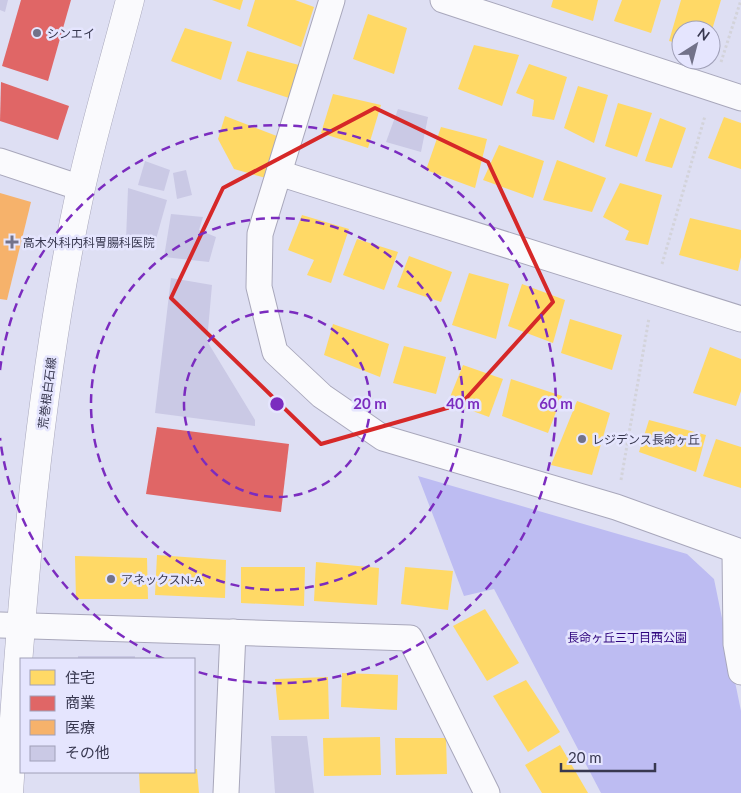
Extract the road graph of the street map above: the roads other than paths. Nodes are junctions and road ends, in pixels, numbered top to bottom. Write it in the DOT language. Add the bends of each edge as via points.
graph roads {
  1 [pos="130,0"];
  2 [pos="332,0"];
  3 [pos="443,0"];
  4 [pos="741,98"];
  5 [pos="0,161"];
  6 [pos="279,174"];
  7 [pos="81,188"];
  8 [pos="741,319"];
  9 [pos="738,552"];
  10 [pos="10,625"];
  11 [pos="233,632"];
  12 [pos="741,672"];
  13 [pos="9,793"];
  14 [pos="226,793"];
  15 [pos="488,793"];
  1 -- 7 [label="street, 荒巻根白石線"];
  2 -- 6 [label="street"];
  3 -- 4 [label="street"];
  5 -- 7 [label="street"];
  6 -- 8 [label="street"];
  6 -- 9 [label="street" via="260,234 259,287 275,352 322,396 383,438 616,507"];
  7 -- 10 [label="street, 荒巻根白石線" via="48,372"];
  9 -- 12 [label="street" via="736,644"];
  10 -- 11 [label="street"];
  10 -- 13 [label="street, 荒巻根白石線"];
  11 -- 14 [label="street"];
  11 -- 15 [label="street" via="410,638"];
}
